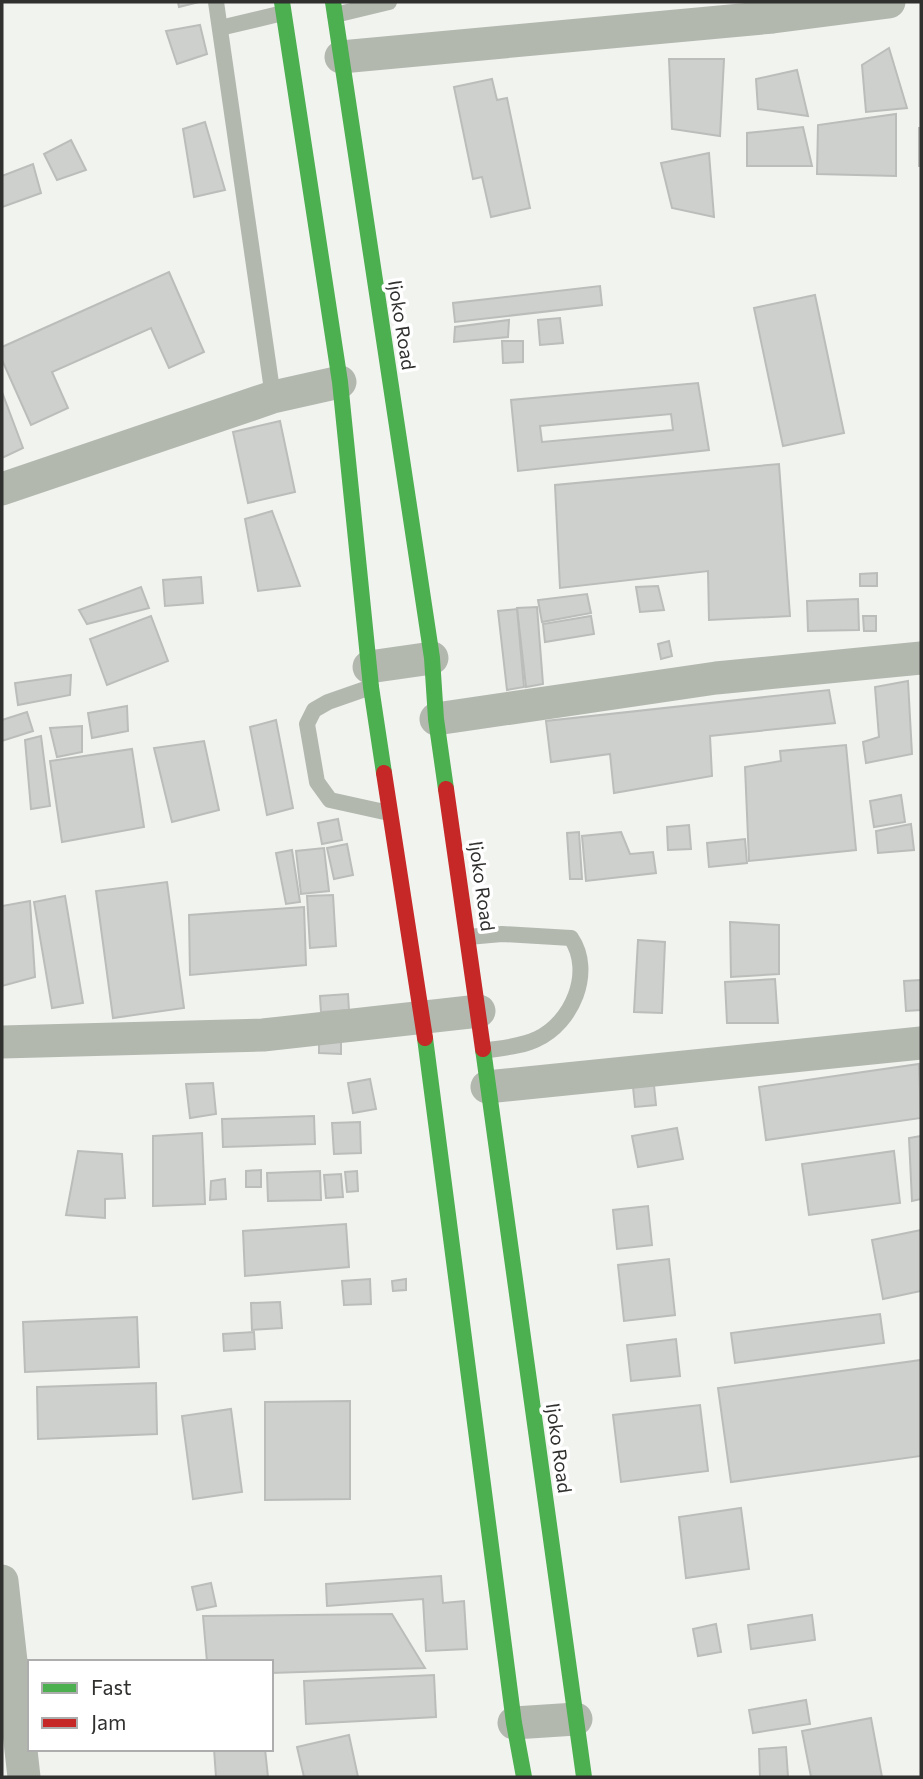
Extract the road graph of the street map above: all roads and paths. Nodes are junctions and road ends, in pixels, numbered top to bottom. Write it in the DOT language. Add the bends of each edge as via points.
graph roads {
  1 [pos="216,2"];
  2 [pos="389,2"];
  3 [pos="889,2"];
  4 [pos="283,7"];
  5 [pos="334,8"];
  6 [pos="220,29"];
  7 [pos="341,57"];
  8 [pos="340,382"];
  9 [pos="273,397"];
  10 [pos="2,489"];
  11 [pos="432,658"];
  12 [pos="921,659"];
  13 [pos="370,677"];
  14 [pos="436,719"];
  15 [pos="391,814"];
  16 [pos="468,937"];
  17 [pos="479,1011"];
  18 [pos="422,1017"];
  19 [pos="2,1042"];
  20 [pos="921,1043"];
  21 [pos="483,1051"];
  22 [pos="487,1087"];
  23 [pos="2,1581"];
  24 [pos="576,1719"];
  25 [pos="514,1723"];
  26 [pos="24,1777"];
  27 [pos="524,1777"];
  28 [pos="584,1777"];
  1 -- 6 [label="lane"];
  2 -- 5 [label="lane"];
  3 -- 7 [label="street"];
  4 -- 6 [label="lane"];
  4 -- 8 [label="main road"];
  5 -- 7 [label="main road, Ijoko Road"];
  6 -- 9 [label="lane"];
  7 -- 11 [label="main road, Ijoko Road"];
  8 -- 9 [label="street"];
  8 -- 13 [label="main road"];
  9 -- 10 [label="street"];
  11 -- 13 [label="street"];
  11 -- 14 [label="main road, Ijoko Road"];
  12 -- 14 [label="street" via="716,678"];
  13 -- 15 [label="main road"];
  13 -- 15 [label="lane" via="314,710 307,724 317,782 330,800"];
  14 -- 16 [label="main road, Ijoko Road"];
  15 -- 18 [label="main road"];
  16 -- 17 [label="main road, Ijoko Road"];
  16 -- 21 [label="lane" via="571,938 578,949 581,981 565,1018 537,1040"];
  17 -- 18 [label="street"];
  17 -- 21 [label="main road, Ijoko Road"];
  18 -- 19 [label="street" via="263,1035"];
  18 -- 25 [label="main road"];
  20 -- 22 [label="street"];
  21 -- 22 [label="main road, Ijoko Road"];
  22 -- 24 [label="main road, Ijoko Road"];
  23 -- 26 [label="street"];
  24 -- 25 [label="street"];
  24 -- 28 [label="main road, Ijoko Road"];
  25 -- 27 [label="main road"];
}
